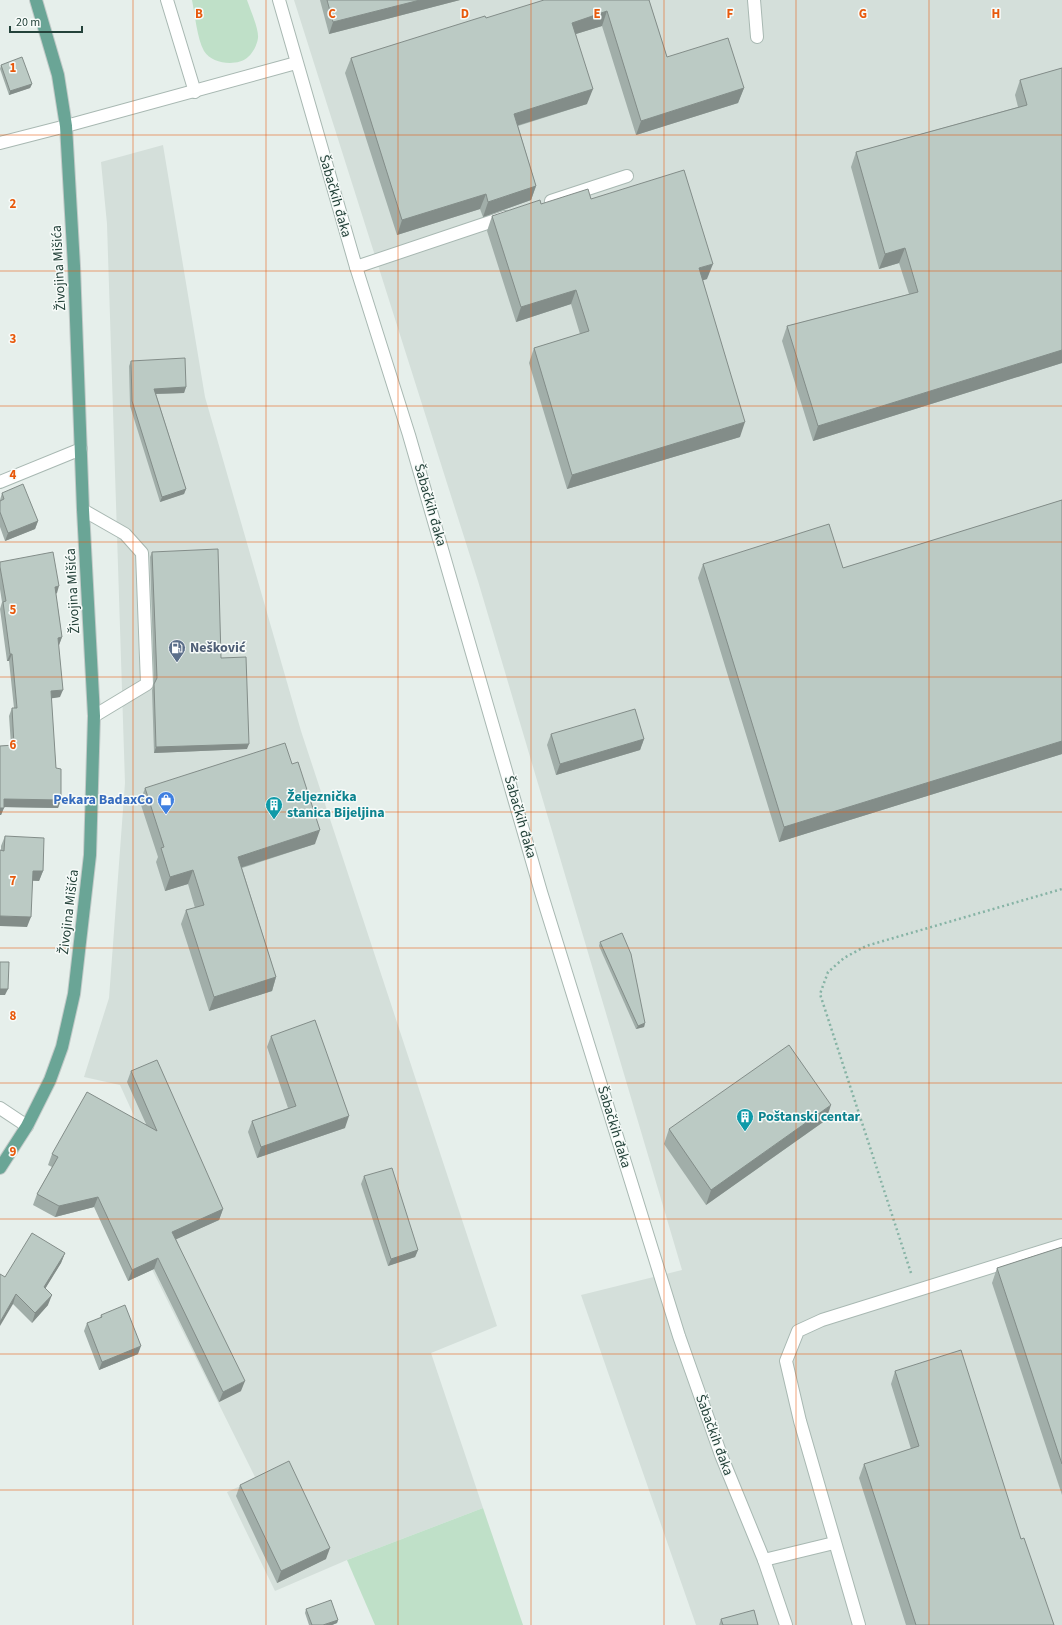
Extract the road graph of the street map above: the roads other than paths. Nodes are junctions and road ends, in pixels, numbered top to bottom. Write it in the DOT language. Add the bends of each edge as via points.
graph roads {
  1 [pos="36,0"];
  2 [pos="167,0"];
  3 [pos="279,0"];
  4 [pos="754,0"];
  5 [pos="757,37"];
  6 [pos="296,63"];
  7 [pos="195,92"];
  8 [pos="66,126"];
  9 [pos="0,143"];
  10 [pos="627,176"];
  11 [pos="537,206"];
  12 [pos="514,214"];
  13 [pos="356,267"];
  14 [pos="81,450"];
  15 [pos="0,482"];
  16 [pos="83,510"];
  17 [pos="94,716"];
  18 [pos="0,1108"];
  19 [pos="27,1126"];
  20 [pos="0,1168"];
  21 [pos="1062,1245"];
  22 [pos="834,1543"];
  23 [pos="764,1560"];
  24 [pos="786,1625"];
  25 [pos="859,1625"];
  1 -- 8 [label="main road, Živojina Mišića" via="58,76"];
  2 -- 7 [label="street"];
  3 -- 6 [label="street, Šabačkih đaka"];
  4 -- 5 [label="street"];
  6 -- 7 [label="street"];
  6 -- 13 [label="street, Šabačkih đaka"];
  7 -- 8 [label="street"];
  8 -- 9 [label="street"];
  8 -- 14 [label="main road, Živojina Mišića"];
  10 -- 11 [label="street"];
  12 -- 13 [label="street"];
  13 -- 23 [label="street, Šabačkih đaka" via="409,435 541,892 679,1336 721,1455"];
  14 -- 15 [label="street"];
  14 -- 16 [label="main road, Živojina Mišića"];
  16 -- 17 [label="main road, Živojina Mišića"];
  16 -- 17 [label="street" via="125,534 142,553 147,684"];
  17 -- 19 [label="main road, Živojina Mišića" via="90,854 74,994 62,1047 50,1080"];
  18 -- 19 [label="street"];
  19 -- 20 [label="main road, Živojina Mišića"];
  21 -- 22 [label="street" via="822,1320 798,1331 786,1361"];
  22 -- 23 [label="street"];
  22 -- 25 [label="street"];
  23 -- 24 [label="street, Šabačkih đaka"];
}
